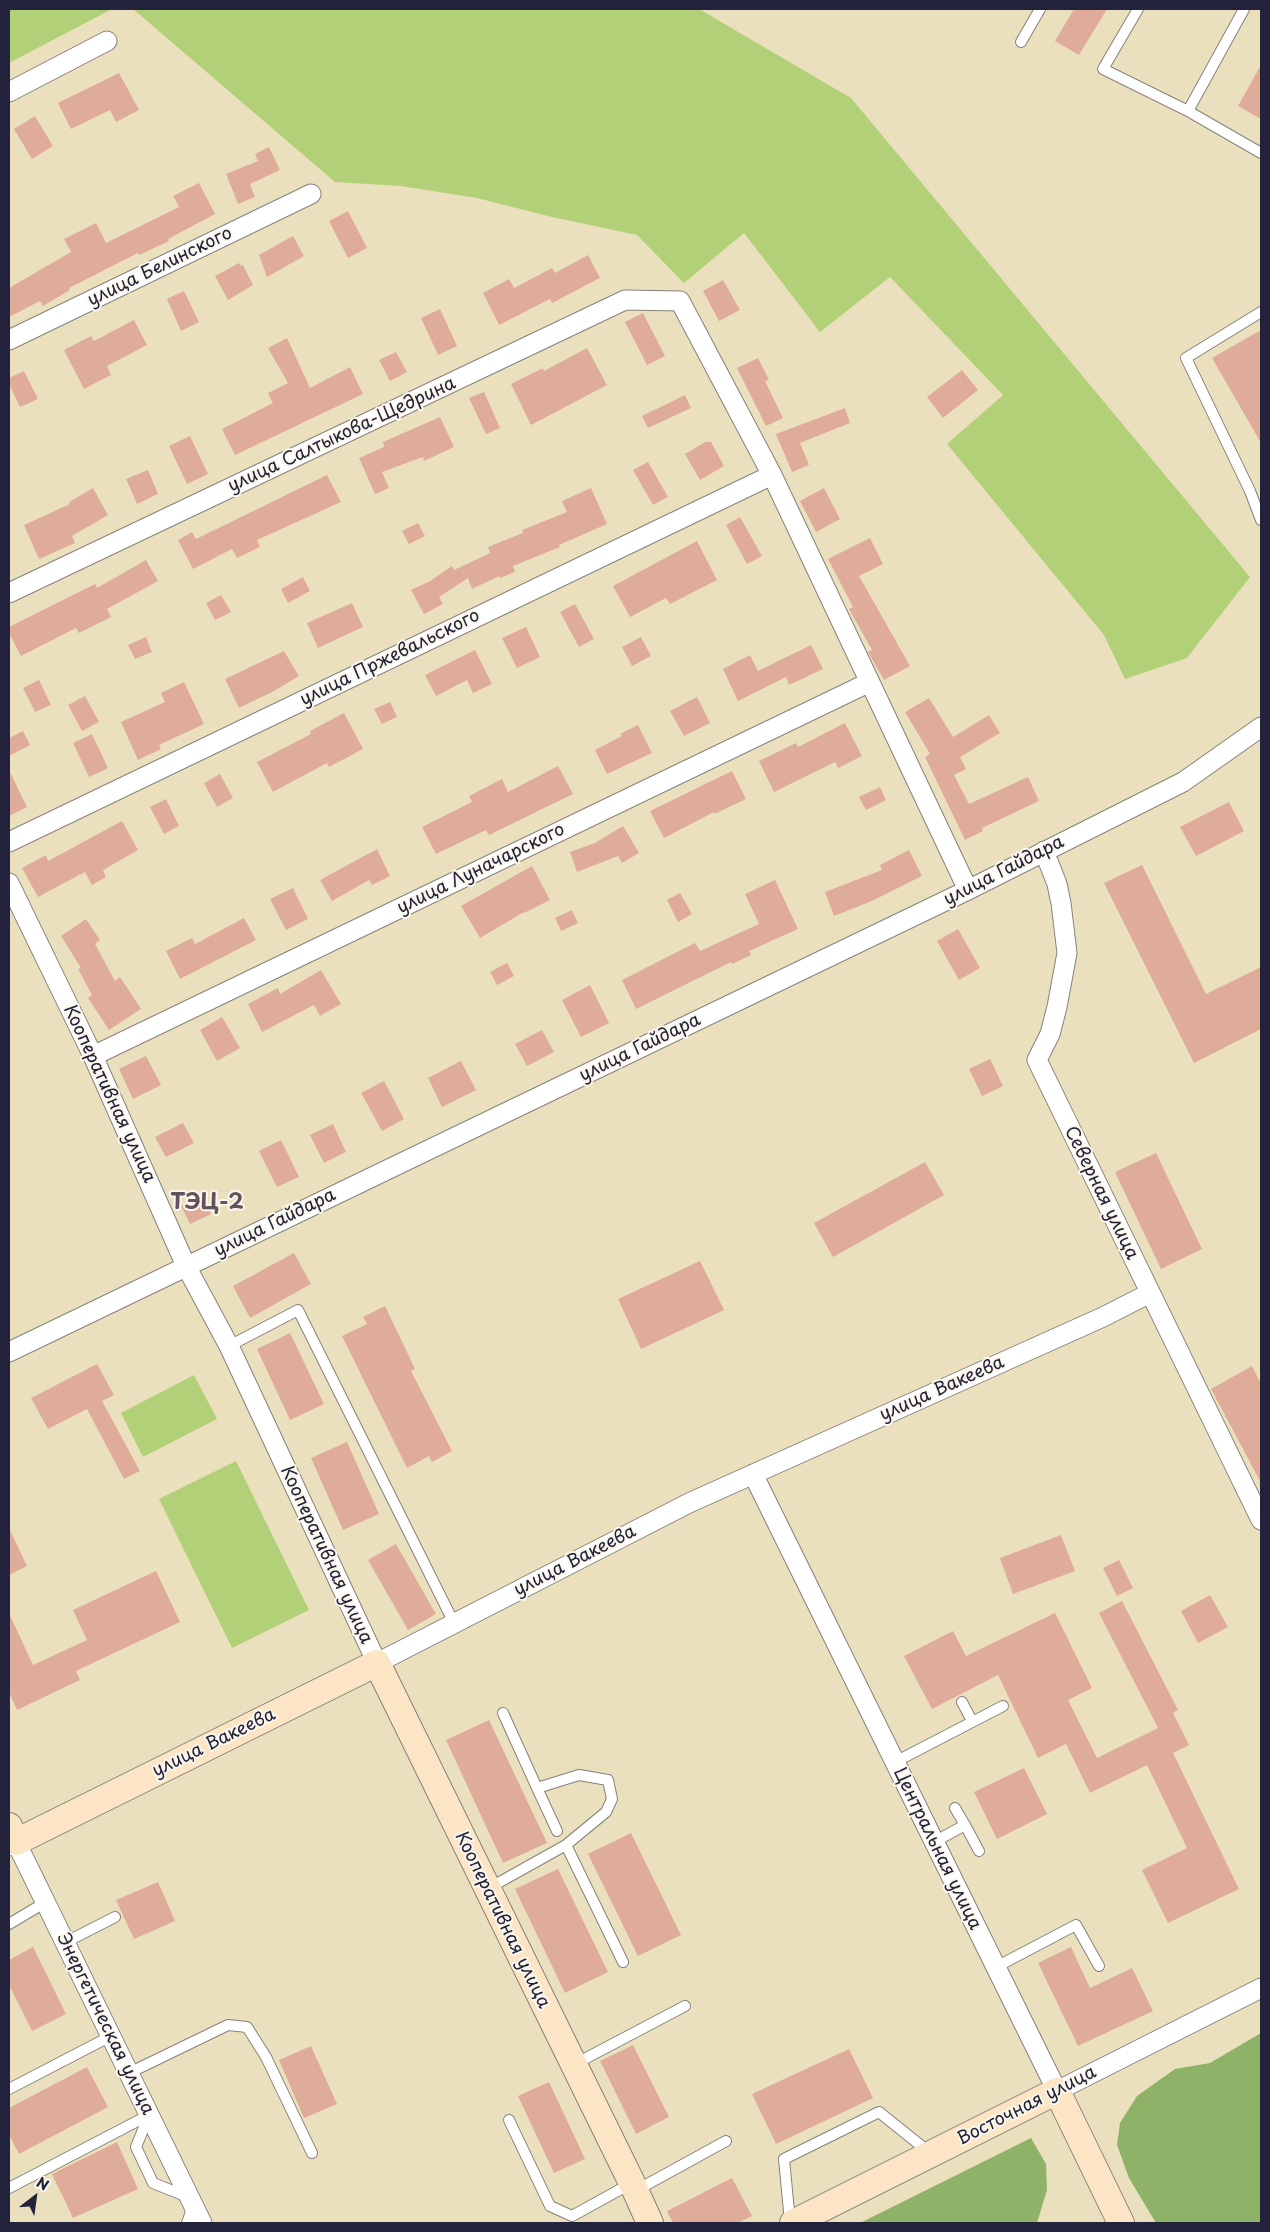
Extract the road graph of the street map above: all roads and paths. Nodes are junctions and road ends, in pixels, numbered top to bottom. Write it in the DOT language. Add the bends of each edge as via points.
graph roads {
  1 [pos="1040,9"];
  2 [pos="1138,9"];
  3 [pos="1244,9"];
  4 [pos="107,41"];
  5 [pos="1021,42"];
  6 [pos="9,92"];
  7 [pos="1188,111"];
  8 [pos="1261,153"];
  9 [pos="311,194"];
  10 [pos="1261,312"];
  11 [pos="9,340"];
  12 [pos="772,475"];
  13 [pos="1261,488"];
  14 [pos="1251,494"];
  15 [pos="1261,520"];
  16 [pos="9,593"];
  17 [pos="870,682"];
  18 [pos="1261,727"];
  19 [pos="9,842"];
  20 [pos="1044,851"];
  21 [pos="9,883"];
  22 [pos="968,890"];
  23 [pos="93,1056"];
  24 [pos="186,1266"];
  25 [pos="1150,1293"];
  26 [pos="228,1346"];
  27 [pos="9,1352"];
  28 [pos="753,1474"];
  29 [pos="1261,1520"];
  30 [pos="454,1623"];
  31 [pos="377,1663"];
  32 [pos="962,1702"];
  33 [pos="1003,1706"];
  34 [pos="504,1713"];
  35 [pos="972,1722"];
  36 [pos="894,1762"];
  37 [pos="537,1788"];
  38 [pos="955,1808"];
  39 [pos="965,1825"];
  40 [pos="557,1831"];
  41 [pos="11,1838"];
  42 [pos="934,1842"];
  43 [pos="566,1845"];
  44 [pos="979,1851"];
  45 [pos="487,1889"];
  46 [pos="46,1902"];
  47 [pos="114,1917"];
  48 [pos="9,1924"];
  49 [pos="66,1942"];
  50 [pos="624,1962"];
  51 [pos="1099,1966"];
  52 [pos="996,1967"];
  53 [pos="1261,1988"];
  54 [pos="685,2006"];
  55 [pos="111,2036"];
  56 [pos="573,2065"];
  57 [pos="129,2073"];
  58 [pos="9,2089"];
  59 [pos="1057,2091"];
  60 [pos="149,2116"];
  61 [pos="509,2120"];
  62 [pos="726,2141"];
  63 [pos="312,2153"];
  64 [pos="931,2154"];
  65 [pos="634,2187"];
  66 [pos="9,2188"];
  67 [pos="190,2209"];
  68 [pos="202,2223"];
  69 [pos="650,2223"];
  70 [pos="792,2223"];
  71 [pos="1121,2223"];
  1 -- 5 [label="lane"];
  2 -- 7 [label="lane" via="1103,69"];
  3 -- 7 [label="lane"];
  4 -- 6 [label="street"];
  7 -- 8 [label="lane"];
  9 -- 11 [label="street, улица Белинского"];
  10 -- 14 [label="lane" via="1186,358"];
  12 -- 16 [label="street, улица Салтыкова-Щедрина" via="680,301 625,300"];
  12 -- 17 [label="street"];
  12 -- 19 [label="street, улица Пржевальского"];
  13 -- 14 [label="lane"];
  14 -- 15 [label="lane"];
  17 -- 22 [label="street"];
  17 -- 23 [label="street, улица Луначарского"];
  18 -- 20 [label="street, улица Гайдара" via="1183,782"];
  20 -- 22 [label="street, улица Гайдара"];
  20 -- 25 [label="street, Северная улица" via="1057,884 1067,953 1050,1034 1037,1060"];
  21 -- 23 [label="street, Кооперативная улица"];
  22 -- 24 [label="street, улица Гайдара"];
  23 -- 24 [label="street, Кооперативная улица"];
  24 -- 26 [label="street, Кооперативная улица"];
  24 -- 27 [label="street, улица Гайдара"];
  25 -- 28 [label="street, улица Вакеева"];
  25 -- 29 [label="street, Северная улица"];
  26 -- 30 [label="lane" via="298,1310"];
  26 -- 31 [label="street, Кооперативная улица"];
  28 -- 30 [label="street, улица Вакеева" via="689,1503"];
  28 -- 36 [label="street, Центральная улица"];
  30 -- 31 [label="street, улица Вакеева"];
  31 -- 41 [label="street, улица Вакеева"];
  31 -- 45 [label="street, Кооперативная улица"];
  32 -- 35 [label="lane"];
  33 -- 35 [label="lane"];
  34 -- 37 [label="lane"];
  35 -- 36 [label="lane"];
  36 -- 42 [label="street, Центральная улица"];
  37 -- 40 [label="lane"];
  37 -- 43 [label="lane" via="579,1775 608,1780 612,1799 606,1812"];
  38 -- 39 [label="lane"];
  39 -- 42 [label="lane"];
  39 -- 44 [label="lane"];
  41 -- 46 [label="street, Энергетическая улица"];
  42 -- 52 [label="street, Центральная улица"];
  43 -- 45 [label="lane"];
  43 -- 50 [label="lane"];
  45 -- 56 [label="street, Кооперативная улица"];
  46 -- 48 [label="lane"];
  46 -- 49 [label="street, Энергетическая улица"];
  47 -- 49 [label="lane"];
  49 -- 55 [label="street, Энергетическая улица"];
  51 -- 52 [label="lane" via="1076,1925"];
  52 -- 59 [label="street, Центральная улица"];
  53 -- 59 [label="street, Восточная улица"];
  54 -- 56 [label="lane"];
  55 -- 57 [label="street, Энергетическая улица"];
  55 -- 58 [label="lane"];
  56 -- 65 [label="street, Кооперативная улица"];
  57 -- 60 [label="street, Энергетическая улица"];
  57 -- 63 [label="lane" via="228,2025 247,2027 266,2057"];
  59 -- 64 [label="street, Восточная улица"];
  59 -- 71 [label="street, Центральная улица"];
  60 -- 66 [label="lane"];
  60 -- 67 [label="street, Энергетическая улица"];
  60 -- 67 [label="lane" via="136,2148 153,2183"];
  61 -- 65 [label="lane" via="550,2206 572,2216"];
  62 -- 65 [label="lane"];
  64 -- 70 [label="street, Восточная улица"];
  64 -- 70 [label="lane" via="880,2112 784,2159"];
  65 -- 69 [label="street, Кооперативная улица"];
  67 -- 68 [label="street, Энергетическая улица"];
}
